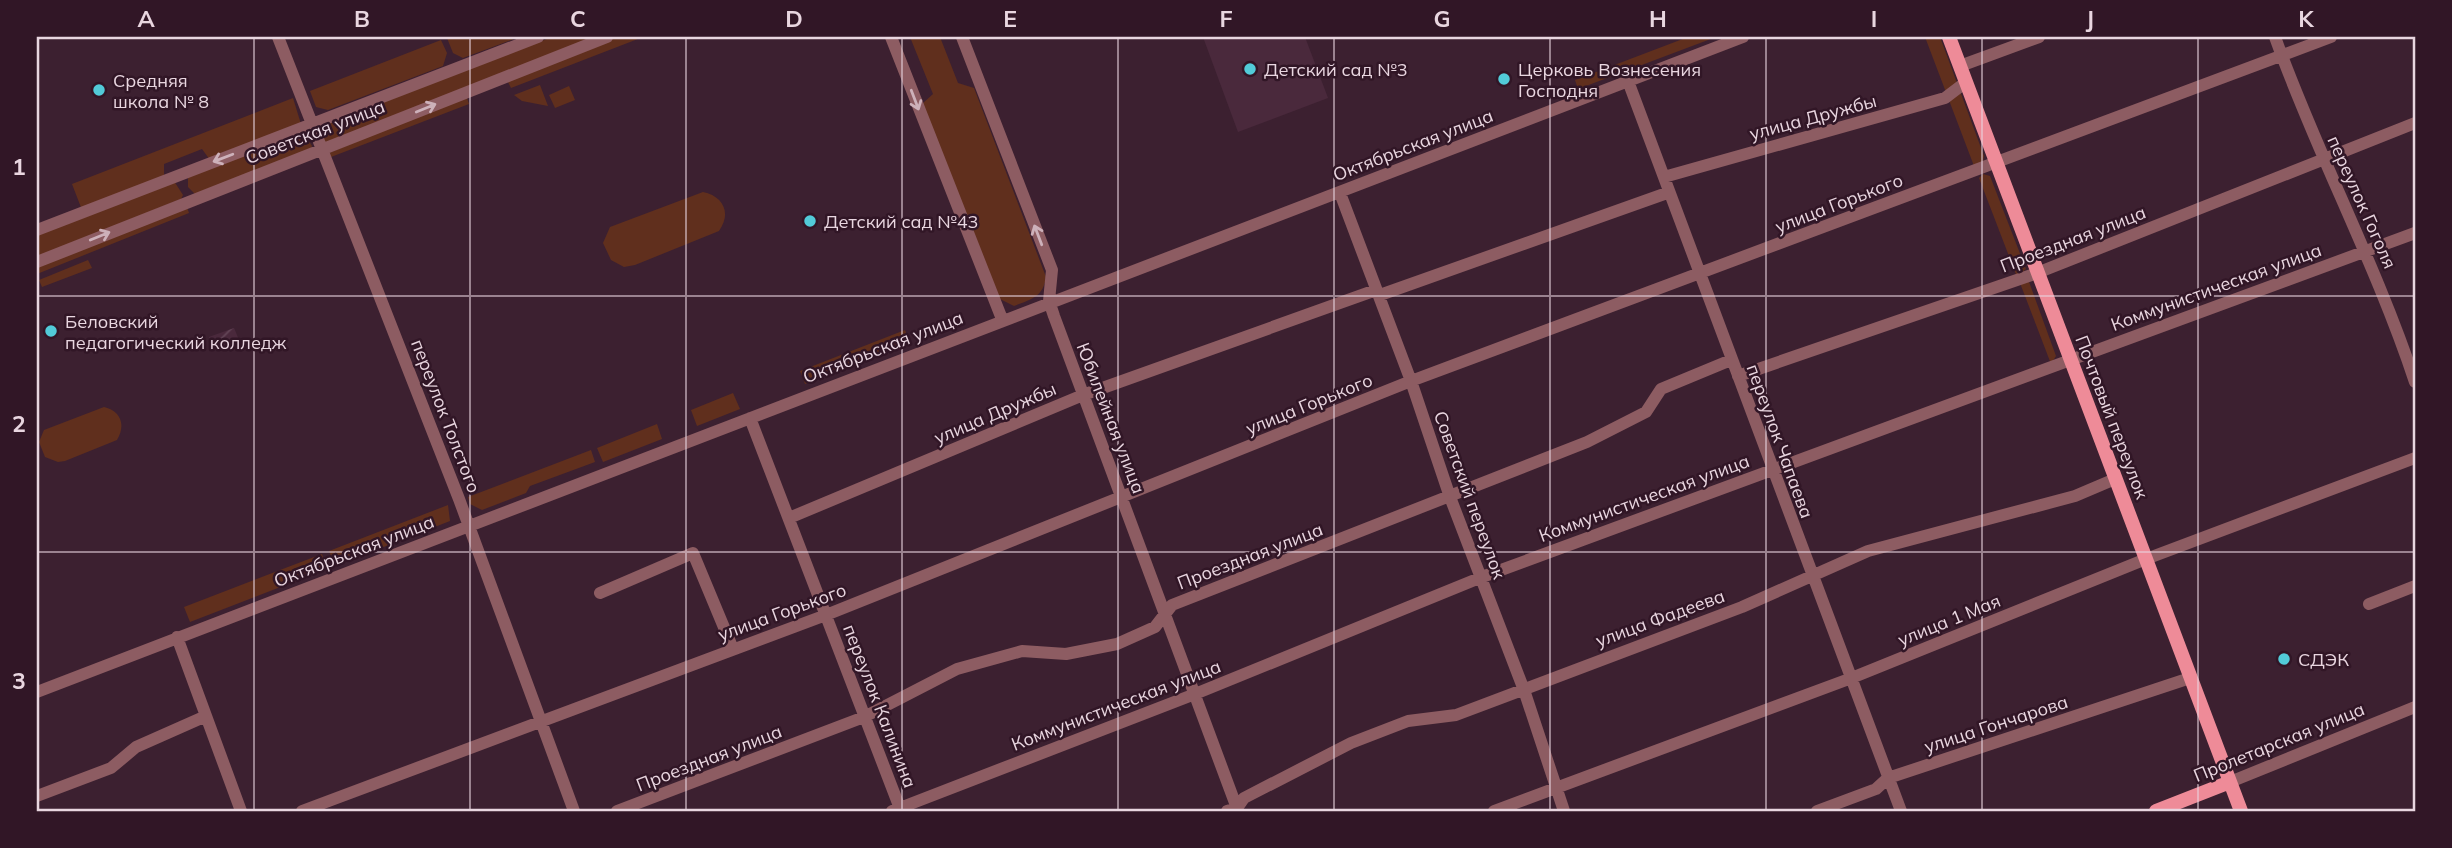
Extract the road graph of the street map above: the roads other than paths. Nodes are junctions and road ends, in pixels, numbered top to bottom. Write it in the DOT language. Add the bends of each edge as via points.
graph roads {
  1 [pos="278,37"];
  2 [pos="538,37"];
  3 [pos="607,37"];
  4 [pos="891,37"];
  5 [pos="962,37"];
  6 [pos="1743,37"];
  7 [pos="1949,37"];
  8 [pos="2039,37"];
  9 [pos="2275,37"];
  10 [pos="2331,37"];
  11 [pos="2281,54"];
  12 [pos="1960,66"];
  13 [pos="1628,81"];
  14 [pos="1966,82"];
  15 [pos="2415,123"];
  16 [pos="312,124"];
  17 [pos="322,149"];
  18 [pos="2324,161"];
  19 [pos="1994,163"];
  20 [pos="1664,177"];
  21 [pos="1340,192"];
  22 [pos="1667,193"];
  23 [pos="37,230"];
  24 [pos="2415,233"];
  25 [pos="2365,250"];
  26 [pos="37,262"];
  27 [pos="2037,273"];
  28 [pos="1700,275"];
  29 [pos="1378,292"];
  30 [pos="1049,301"];
  31 [pos="1002,319"];
  32 [pos="1731,360"];
  33 [pos="2070,360"];
  34 [pos="1738,376"];
  35 [pos="1411,381"];
  36 [pos="2415,382"];
  37 [pos="1083,395"];
  38 [pos="750,418"];
  39 [pos="2415,458"];
  40 [pos="1771,469"];
  41 [pos="2115,479"];
  42 [pos="1450,497"];
  43 [pos="1123,499"];
  44 [pos="789,518"];
  45 [pos="467,526"];
  46 [pos="2146,559"];
  47 [pos="1810,575"];
  48 [pos="1482,578"];
  49 [pos="2415,586"];
  50 [pos="600,593"];
  51 [pos="2369,604"];
  52 [pos="826,615"];
  53 [pos="1164,616"];
  54 [pos="177,637"];
  55 [pos="733,649"];
  56 [pos="2190,678"];
  57 [pos="1849,679"];
  58 [pos="1524,690"];
  59 [pos="37,692"];
  60 [pos="1195,694"];
  61 [pos="2415,707"];
  62 [pos="206,716"];
  63 [pos="864,718"];
  64 [pos="539,720"];
  65 [pos="1888,778"];
  66 [pos="2230,782"];
  67 [pos="1555,788"];
  68 [pos="37,796"];
  69 [pos="897,810"];
  70 [pos="1234,810"];
  71 [pos="241,811"];
  72 [pos="302,811"];
  73 [pos="574,811"];
  74 [pos="617,811"];
  75 [pos="1494,811"];
  76 [pos="1564,811"];
  77 [pos="1817,811"];
  78 [pos="1901,811"];
  79 [pos="2156,811"];
  80 [pos="2241,811"];
  1 -- 16 [label="street, переулок Толстого"];
  2 -- 16 [label="street, Советская улица"];
  17 -- 3 [label="street, Советская улица, one-way"];
  4 -- 31 [label="street, one-way"];
  30 -- 5 [label="street, Юбилейная улица, one-way" via="1052,270"];
  6 -- 13 [label="street, Октябрьская улица"];
  7 -- 12 [label="main road, Почтовый переулок"];
  8 -- 12 [label="street"];
  9 -- 11 [label="street, переулок Гоголя"];
  10 -- 11 [label="street, улица Горького"];
  11 -- 18 [label="street, переулок Гоголя"];
  11 -- 19 [label="street, улица Горького"];
  12 -- 14 [label="main road, Почтовый переулок"];
  13 -- 20 [label="street, переулок Чапаева"];
  13 -- 21 [label="street, Октябрьская улица"];
  14 -- 19 [label="main road, Почтовый переулок"];
  14 -- 20 [label="street, улица Дружбы" via="1945,98"];
  15 -- 18 [label="street, Проездная улица"];
  16 -- 17 [label="street, переулок Толстого"];
  16 -- 23 [label="street, Советская улица, one-way"];
  26 -- 17 [label="street, Советская улица, one-way"];
  17 -- 45 [label="street, переулок Толстого"];
  18 -- 25 [label="street, переулок Гоголя"];
  18 -- 27 [label="street, Проездная улица"];
  19 -- 27 [label="main road, Почтовый переулок"];
  19 -- 28 [label="street, улица Горького"];
  20 -- 22 [label="street, переулок Чапаева"];
  21 -- 29 [label="street, Советский переулок"];
  21 -- 30 [label="street, Октябрьская улица"];
  22 -- 28 [label="street, переулок Чапаева"];
  22 -- 29 [label="street, улица Дружбы"];
  24 -- 25 [label="street, Коммунистическая улица"];
  25 -- 33 [label="street, Коммунистическая улица"];
  25 -- 36 [label="street, переулок Гоголя"];
  27 -- 33 [label="main road, Почтовый переулок"];
  27 -- 34 [label="street, Проездная улица"];
  28 -- 32 [label="street, переулок Чапаева"];
  28 -- 35 [label="street, улица Горького"];
  29 -- 35 [label="street, Советский переулок"];
  29 -- 37 [label="street, улица Дружбы"];
  30 -- 31 [label="street, Октябрьская улица"];
  30 -- 37 [label="street, Юбилейная улица"];
  31 -- 38 [label="street, Октябрьская улица"];
  32 -- 34 [label="street, переулок Чапаева"];
  32 -- 42 [label="street, Проездная улица" via="1661,388 1646,412 1587,442"];
  33 -- 40 [label="street, Коммунистическая улица"];
  33 -- 41 [label="main road, Почтовый переулок"];
  34 -- 40 [label="street, переулок Чапаева"];
  35 -- 42 [label="street, Советский переулок"];
  35 -- 43 [label="street, улица Горького"];
  37 -- 43 [label="street, Юбилейная улица"];
  37 -- 44 [label="street, улица Дружбы"];
  38 -- 44 [label="street, переулок Калинина"];
  38 -- 45 [label="street, Октябрьская улица"];
  39 -- 46 [label="street, улица 1 Мая"];
  40 -- 47 [label="street, переулок Чапаева"];
  40 -- 48 [label="street, Коммунистическая улица"];
  41 -- 46 [label="main road, Почтовый переулок"];
  41 -- 47 [label="street, улица Фадеева" via="2075,496 1868,551"];
  42 -- 48 [label="street, Советский переулок"];
  42 -- 53 [label="street, Проездная улица" via="1172,605"];
  43 -- 52 [label="street, улица Горького"];
  43 -- 53 [label="street, Юбилейная улица"];
  44 -- 52 [label="street, переулок Калинина"];
  45 -- 54 [label="street, Октябрьская улица"];
  45 -- 64 [label="street, переулок Толстого"];
  46 -- 56 [label="main road, Почтовый переулок"];
  46 -- 57 [label="street, улица 1 Мая"];
  47 -- 57 [label="street, переулок Чапаева"];
  47 -- 58 [label="street, улица Фадеева" via="1742,607"];
  48 -- 58 [label="street, Советский переулок"];
  48 -- 60 [label="street, Коммунистическая улица"];
  49 -- 51 [label="street"];
  50 -- 55 [label="street" via="693,553"];
  52 -- 55 [label="street, улица Горького"];
  52 -- 63 [label="street, переулок Калинина"];
  53 -- 60 [label="street, Юбилейная улица"];
  53 -- 63 [label="street, Проездная улица" via="1154,627 1117,644 1066,654 1022,651 957,669"];
  54 -- 59 [label="street, Октябрьская улица"];
  54 -- 62 [label="street"];
  55 -- 64 [label="street, улица Горького"];
  56 -- 65 [label="street, улица Гончарова"];
  56 -- 66 [label="main road, Почтовый переулок"];
  57 -- 65 [label="street, переулок Чапаева"];
  57 -- 67 [label="street, улица 1 Мая"];
  58 -- 67 [label="street, Советский переулок"];
  58 -- 70 [label="street, улица Фадеева" via="1456,715 1408,721 1351,743 1244,798"];
  60 -- 69 [label="street, Коммунистическая улица"];
  60 -- 70 [label="street, Юбилейная улица"];
  61 -- 66 [label="street, Пролетарская улица"];
  62 -- 68 [label="street" via="136,747 111,768"];
  62 -- 71 [label="street"];
  63 -- 69 [label="street, переулок Калинина"];
  63 -- 74 [label="street, Проездная улица"];
  64 -- 72 [label="street, улица Горького"];
  64 -- 73 [label="street, переулок Толстого"];
  65 -- 77 [label="street, улица Гончарова" via="1876,789"];
  65 -- 78 [label="street, переулок Чапаева"];
  66 -- 79 [label="main road, Пролетарская улица"];
  66 -- 80 [label="main road, Почтовый переулок"];
  67 -- 75 [label="street, улица 1 Мая"];
  67 -- 76 [label="street, Советский переулок"];
}
